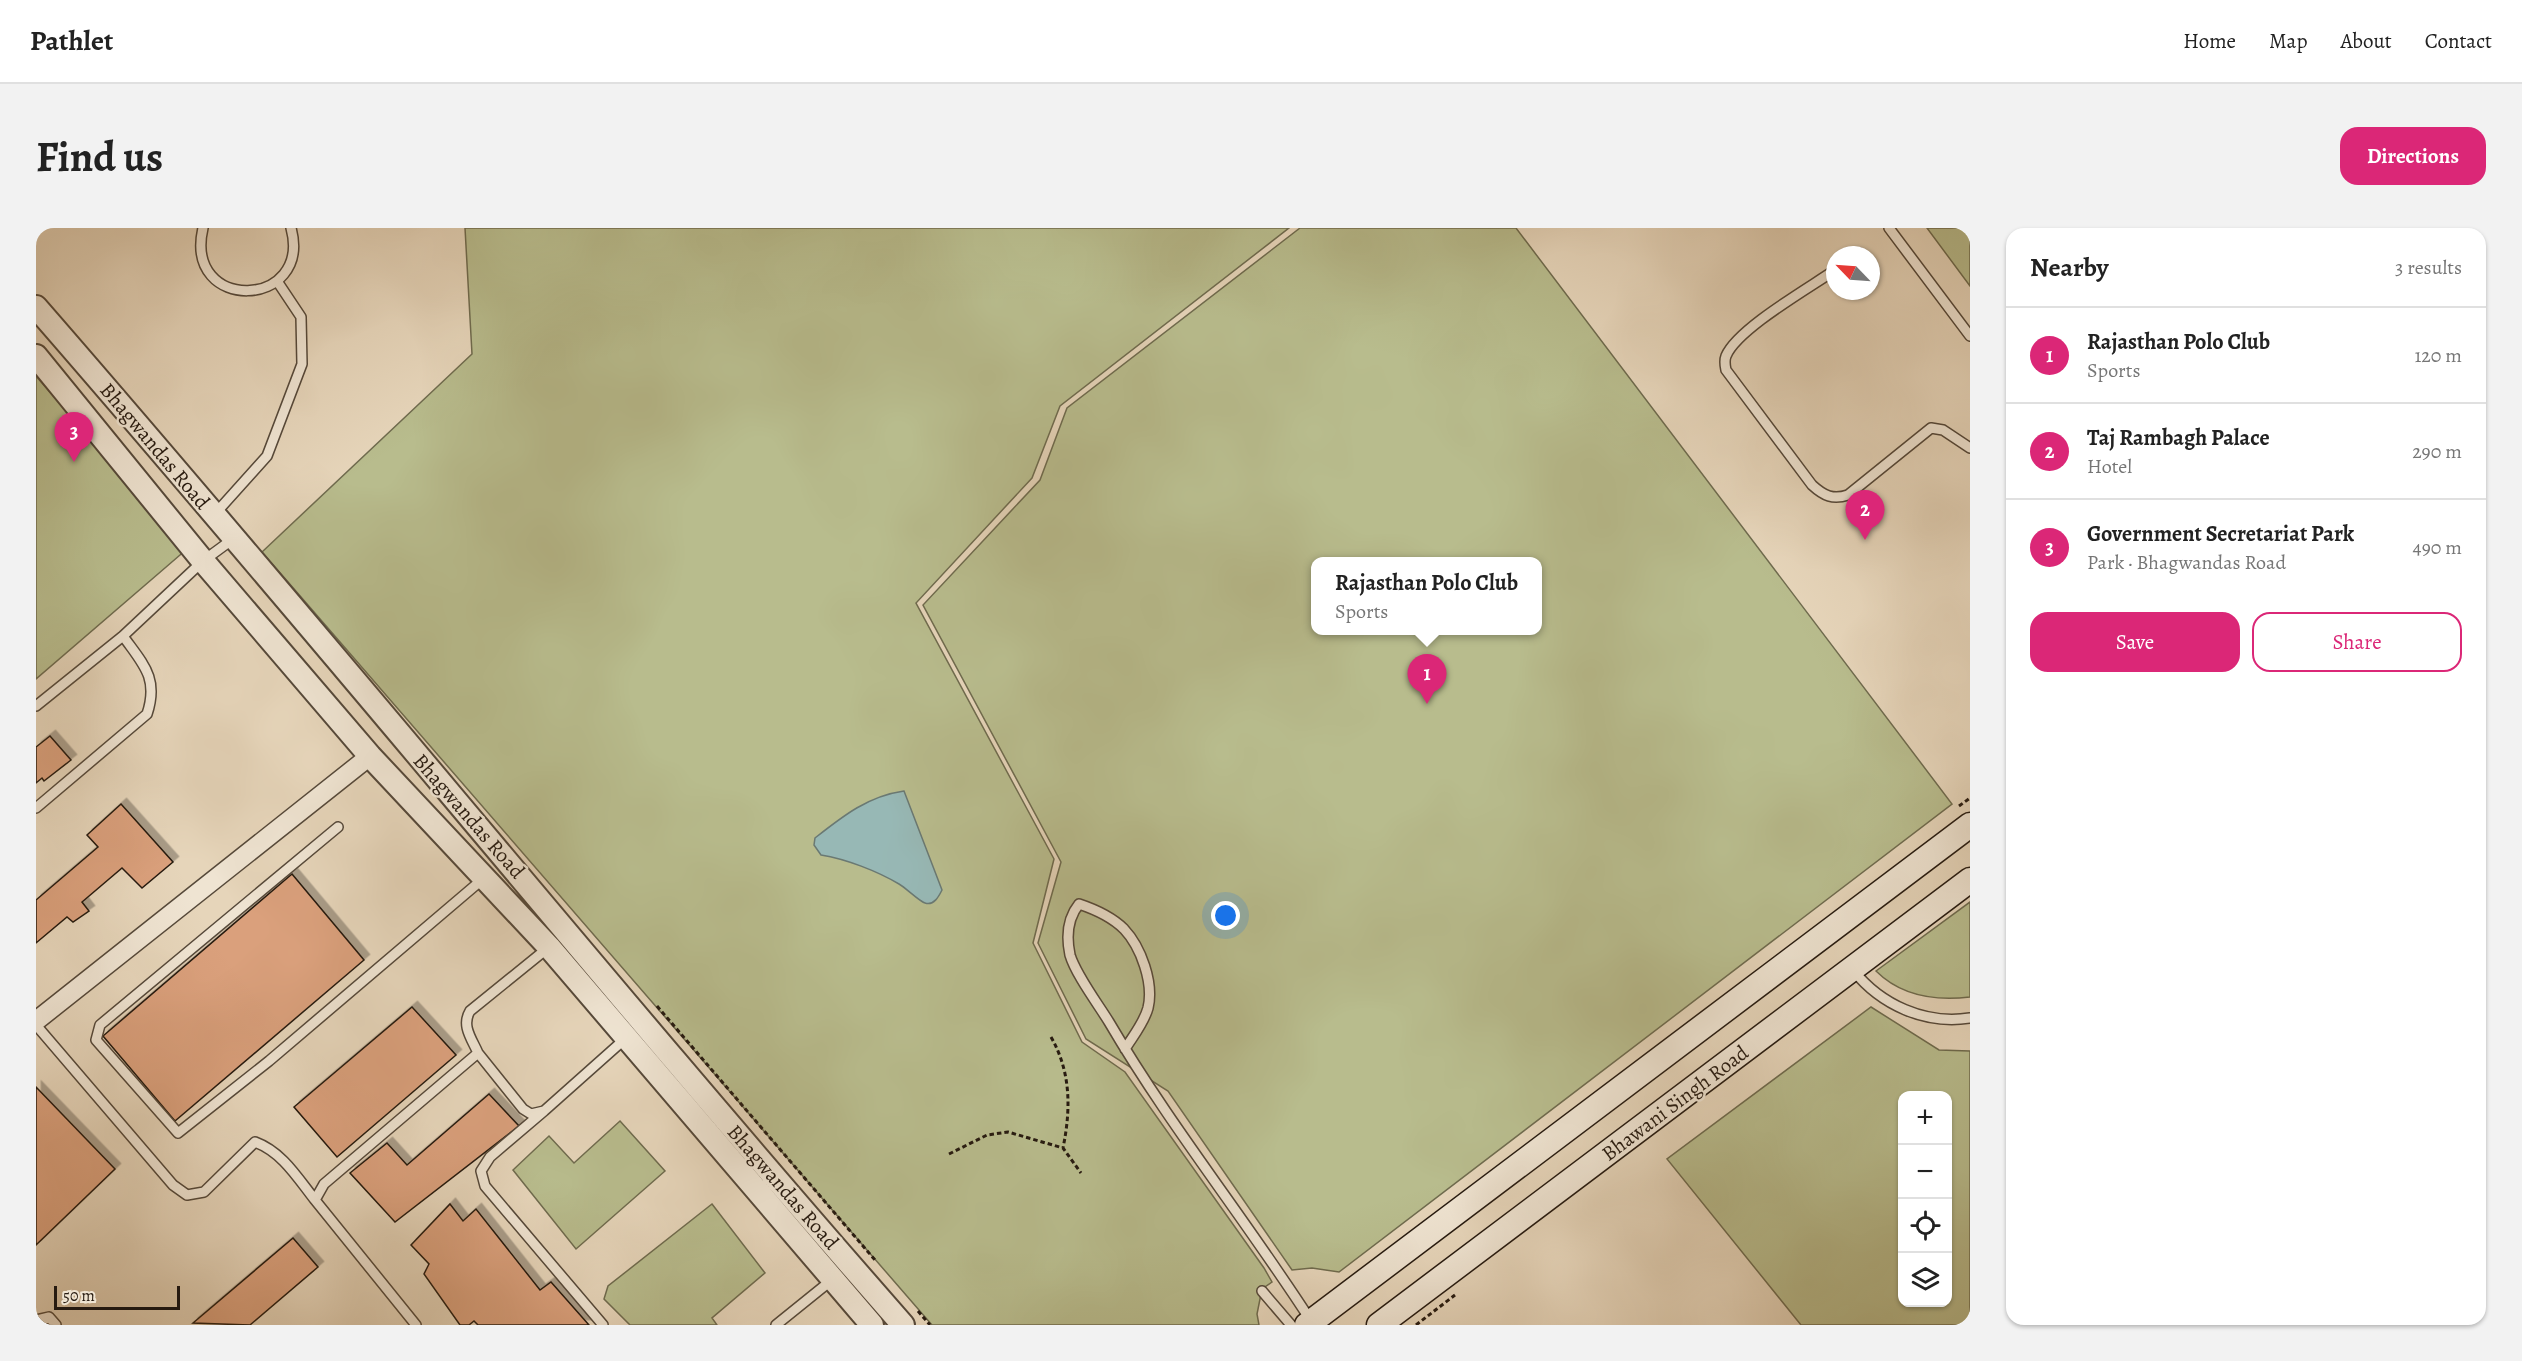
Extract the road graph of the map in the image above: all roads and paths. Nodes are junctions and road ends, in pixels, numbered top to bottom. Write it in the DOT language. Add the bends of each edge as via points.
graph roads {
  1 [pos="203,228"];
  2 [pos="291,228"];
  3 [pos="1889,228"];
  4 [pos="1826,276"];
  5 [pos="277,281"];
  6 [pos="36,307"];
  7 [pos="1970,336"];
  8 [pos="36,356"];
  9 [pos="1970,448"];
  10 [pos="214,515"];
  11 [pos="234,538"];
  12 [pos="203,561"];
  13 [pos="123,636"];
  14 [pos="36,706"];
  15 [pos="370,756"];
  16 [pos="36,808"];
  17 [pos="1970,825"];
  18 [pos="338,827"];
  19 [pos="484,878"];
  20 [pos="1970,880"];
  21 [pos="549,947"];
  22 [pos="1852,969"];
  23 [pos="1970,1018"];
  24 [pos="36,1023"];
  25 [pos="628,1037"];
  26 [pos="1051,1037"];
  27 [pos="1125,1049"];
  28 [pos="478,1053"];
  29 [pos="544,1111"];
  30 [pos="1063,1148"];
  31 [pos="949,1154"];
  32 [pos="1082,1173"];
  33 [pos="315,1200"];
  34 [pos="834,1279"];
  35 [pos="1262,1291"];
  36 [pos="36,1320"];
  37 [pos="1303,1324"];
  38 [pos="56,1325"];
  39 [pos="416,1325"];
  40 [pos="603,1325"];
  41 [pos="776,1325"];
  42 [pos="872,1325"];
  43 [pos="903,1325"];
  44 [pos="1379,1325"];
  1 -- 5 [label="lane" via="201,257 219,283 249,292"];
  2 -- 5 [label="lane" via="295,240 293,255 288,269"];
  3 -- 7 [label="lane"];
  4 -- 9 [label="lane" via="1754,326 1725,358 1726,370 1812,485 1823,495 1848,495 1931,428 1943,430"];
  5 -- 10 [label="lane" via="301,317 302,364 267,456"];
  6 -- 10 [label="street, Bhagwandas Road"];
  8 -- 12 [label="street, Bhagwandas Road"];
  10 -- 11 [label="street, Bhagwandas Road"];
  11 -- 12 [label="lane"];
  11 -- 43 [label="street, Bhagwandas Road" via="643,1024"];
  12 -- 13 [label="lane"];
  12 -- 15 [label="street, Bhagwandas Road"];
  13 -- 14 [label="lane"];
  13 -- 16 [label="lane" via="150,675 153,698 147,714"];
  15 -- 19 [label="street, Bhagwandas Road"];
  15 -- 24 [label="street"];
  17 -- 37 [label="main road"];
  18 -- 19 [label="lane" via="100,1025 96,1040 178,1133"];
  19 -- 21 [label="street, Bhagwandas Road"];
  20 -- 22 [label="main road, Bhawani Singh Road"];
  21 -- 25 [label="street, Bhagwandas Road"];
  21 -- 28 [label="lane" via="470,1011 466,1028"];
  22 -- 23 [label="lane" via="1873,991 1906,1011 1932,1018"];
  22 -- 44 [label="main road, Bhawani Singh Road"];
  24 -- 33 [label="lane" via="173,1185 187,1195 204,1192 255,1142 282,1158"];
  25 -- 29 [label="lane"];
  25 -- 34 [label="street, Bhagwandas Road"];
  26 -- 30 [label="path" via="1066,1073 1068,1123"];
  27 -- 27 [label="lane" via="1148,1007 1149,979 1136,947 1123,929 1096,910 1079,904 1070,916 1067,934 1071,957"];
  27 -- 37 [label="lane" via="1283,1277"];
  28 -- 29 [label="lane" via="523,1109 531,1114"];
  28 -- 33 [label="lane" via="324,1184"];
  29 -- 40 [label="lane" via="490,1156 481,1172 484,1186"];
  30 -- 31 [label="path" via="1008,1132 987,1135"];
  30 -- 32 [label="path"];
  33 -- 39 [label="lane"];
  34 -- 41 [label="lane"];
  34 -- 42 [label="street, Bhagwandas Road"];
  35 -- 37 [label="lane"];
  36 -- 38 [label="lane" via="50,1317"];
}
